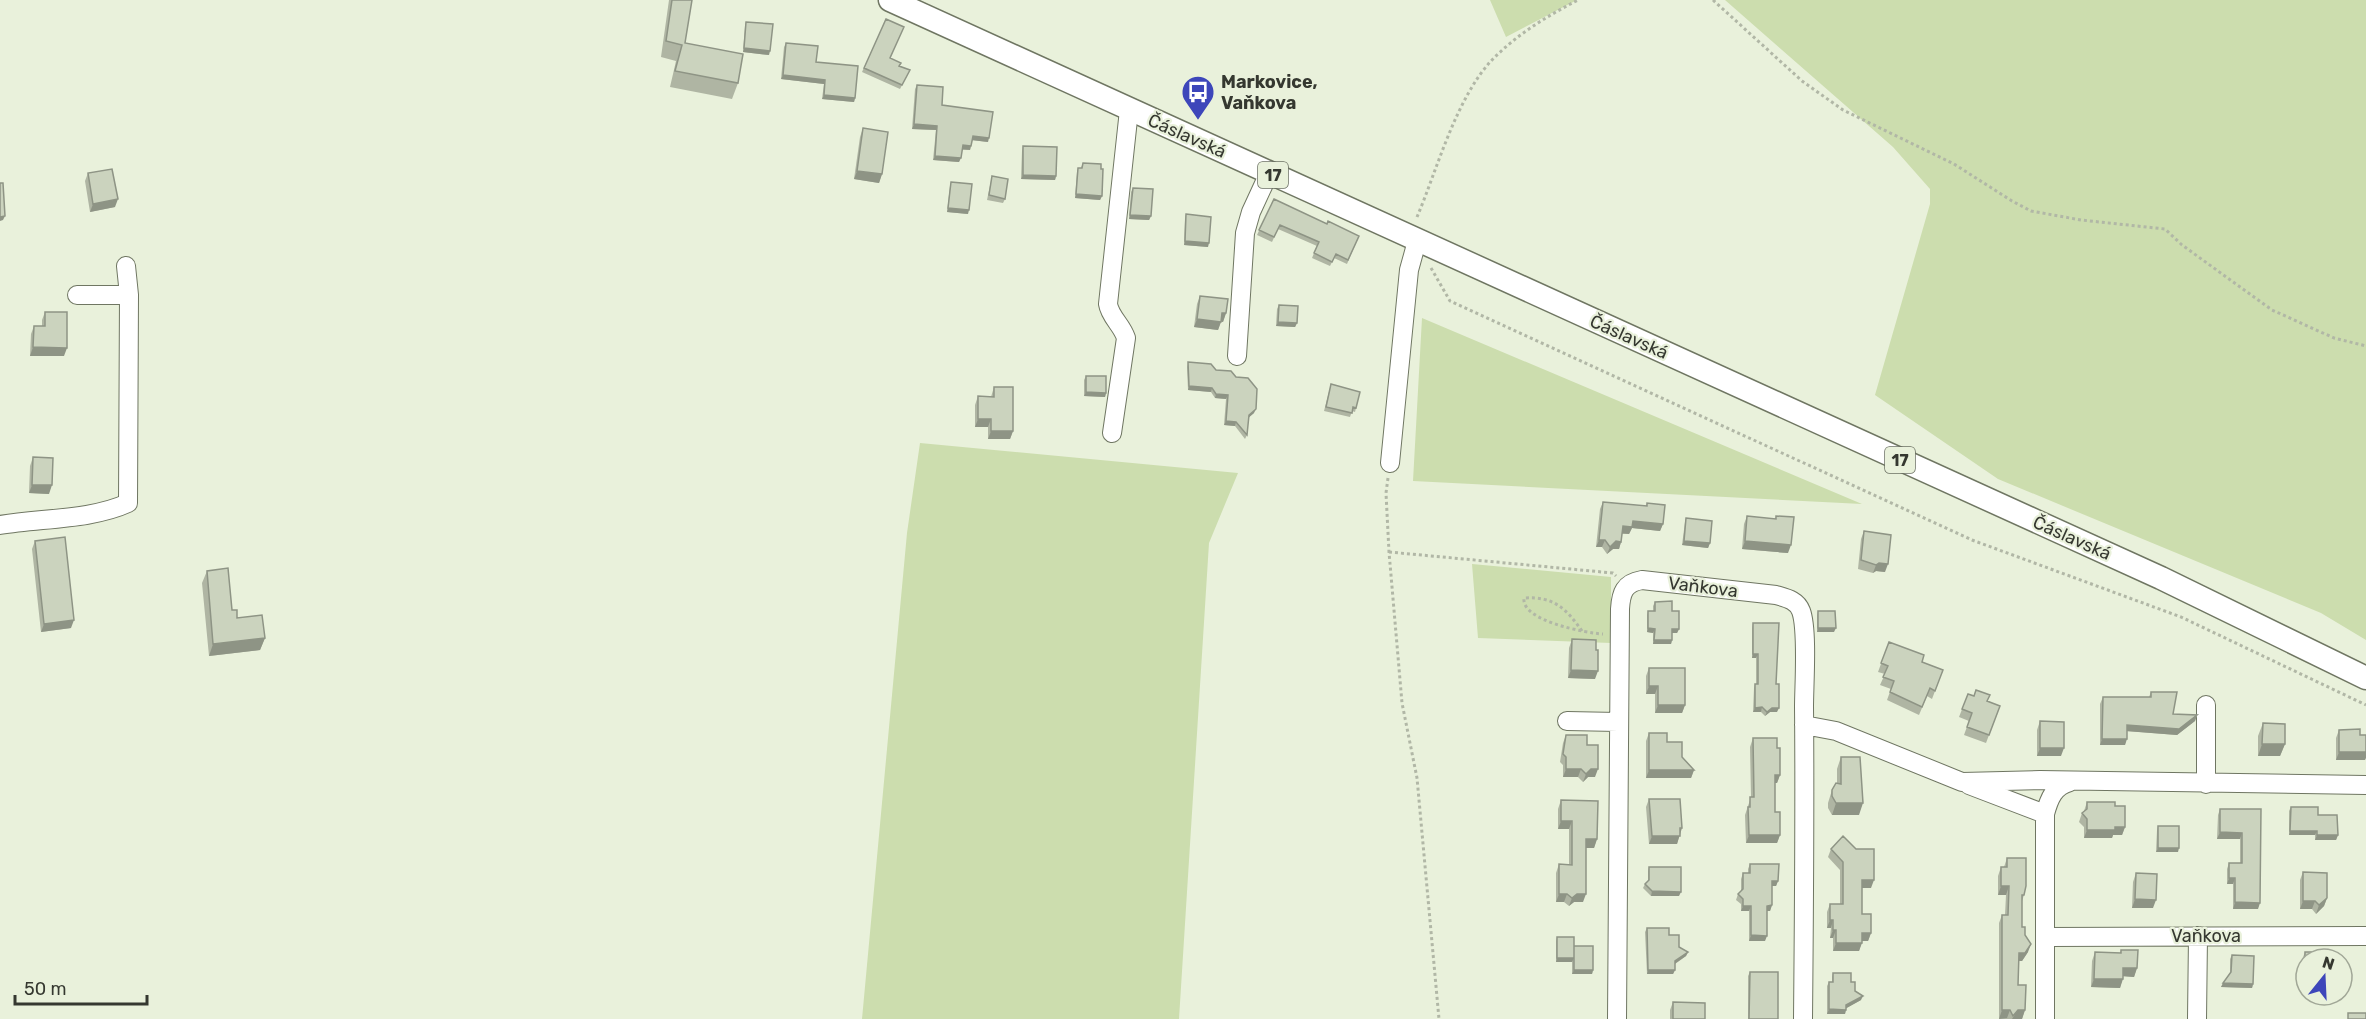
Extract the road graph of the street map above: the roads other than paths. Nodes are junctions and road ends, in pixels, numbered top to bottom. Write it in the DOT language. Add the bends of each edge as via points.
graph roads {
  1 [pos="890,0"];
  2 [pos="1129,110"];
  3 [pos="1269,173"];
  4 [pos="1413,244"];
  5 [pos="126,266"];
  6 [pos="77,295"];
  7 [pos="129,295"];
  8 [pos="1236,356"];
  9 [pos="1112,433"];
  10 [pos="1390,463"];
  11 [pos="0,525"];
  12 [pos="2366,678"];
  13 [pos="2206,705"];
  14 [pos="1567,721"];
  15 [pos="1618,722"];
  16 [pos="1804,725"];
  17 [pos="1962,782"];
  18 [pos="2070,782"];
  19 [pos="2205,784"];
  20 [pos="2366,785"];
  21 [pos="2045,814"];
  22 [pos="2198,936"];
  23 [pos="2366,936"];
  24 [pos="2046,937"];
  25 [pos="1617,1019"];
  26 [pos="1803,1019"];
  27 [pos="2045,1019"];
  28 [pos="2197,1019"];
  1 -- 2 [label="main road, Čáslavská / 17"];
  2 -- 3 [label="main road, Čáslavská / 17"];
  2 -- 9 [label="street" via="1108,304 1126,338"];
  3 -- 4 [label="main road, Čáslavská / 17"];
  3 -- 8 [label="street" via="1245,233"];
  4 -- 10 [label="street"];
  4 -- 12 [label="main road, Čáslavská / 17" via="2161,578"];
  5 -- 7 [label="street"];
  6 -- 7 [label="street"];
  7 -- 11 [label="street" via="129,503 110,512"];
  13 -- 19 [label="street"];
  14 -- 15 [label="street"];
  15 -- 16 [label="street, Vaňkova" via="1621,600 1627,586 1650,580 1776,595 1798,605 1803,620"];
  15 -- 25 [label="street"];
  16 -- 17 [label="street" via="1836,731"];
  16 -- 26 [label="street, Vaňkova"];
  17 -- 18 [label="street"];
  17 -- 21 [label="street"];
  18 -- 19 [label="street"];
  18 -- 21 [label="street" via="2056,789"];
  19 -- 20 [label="street"];
  21 -- 24 [label="street"];
  22 -- 23 [label="street, Vaňkova"];
  22 -- 24 [label="street, Vaňkova"];
  22 -- 28 [label="street"];
  24 -- 27 [label="street"];
}
